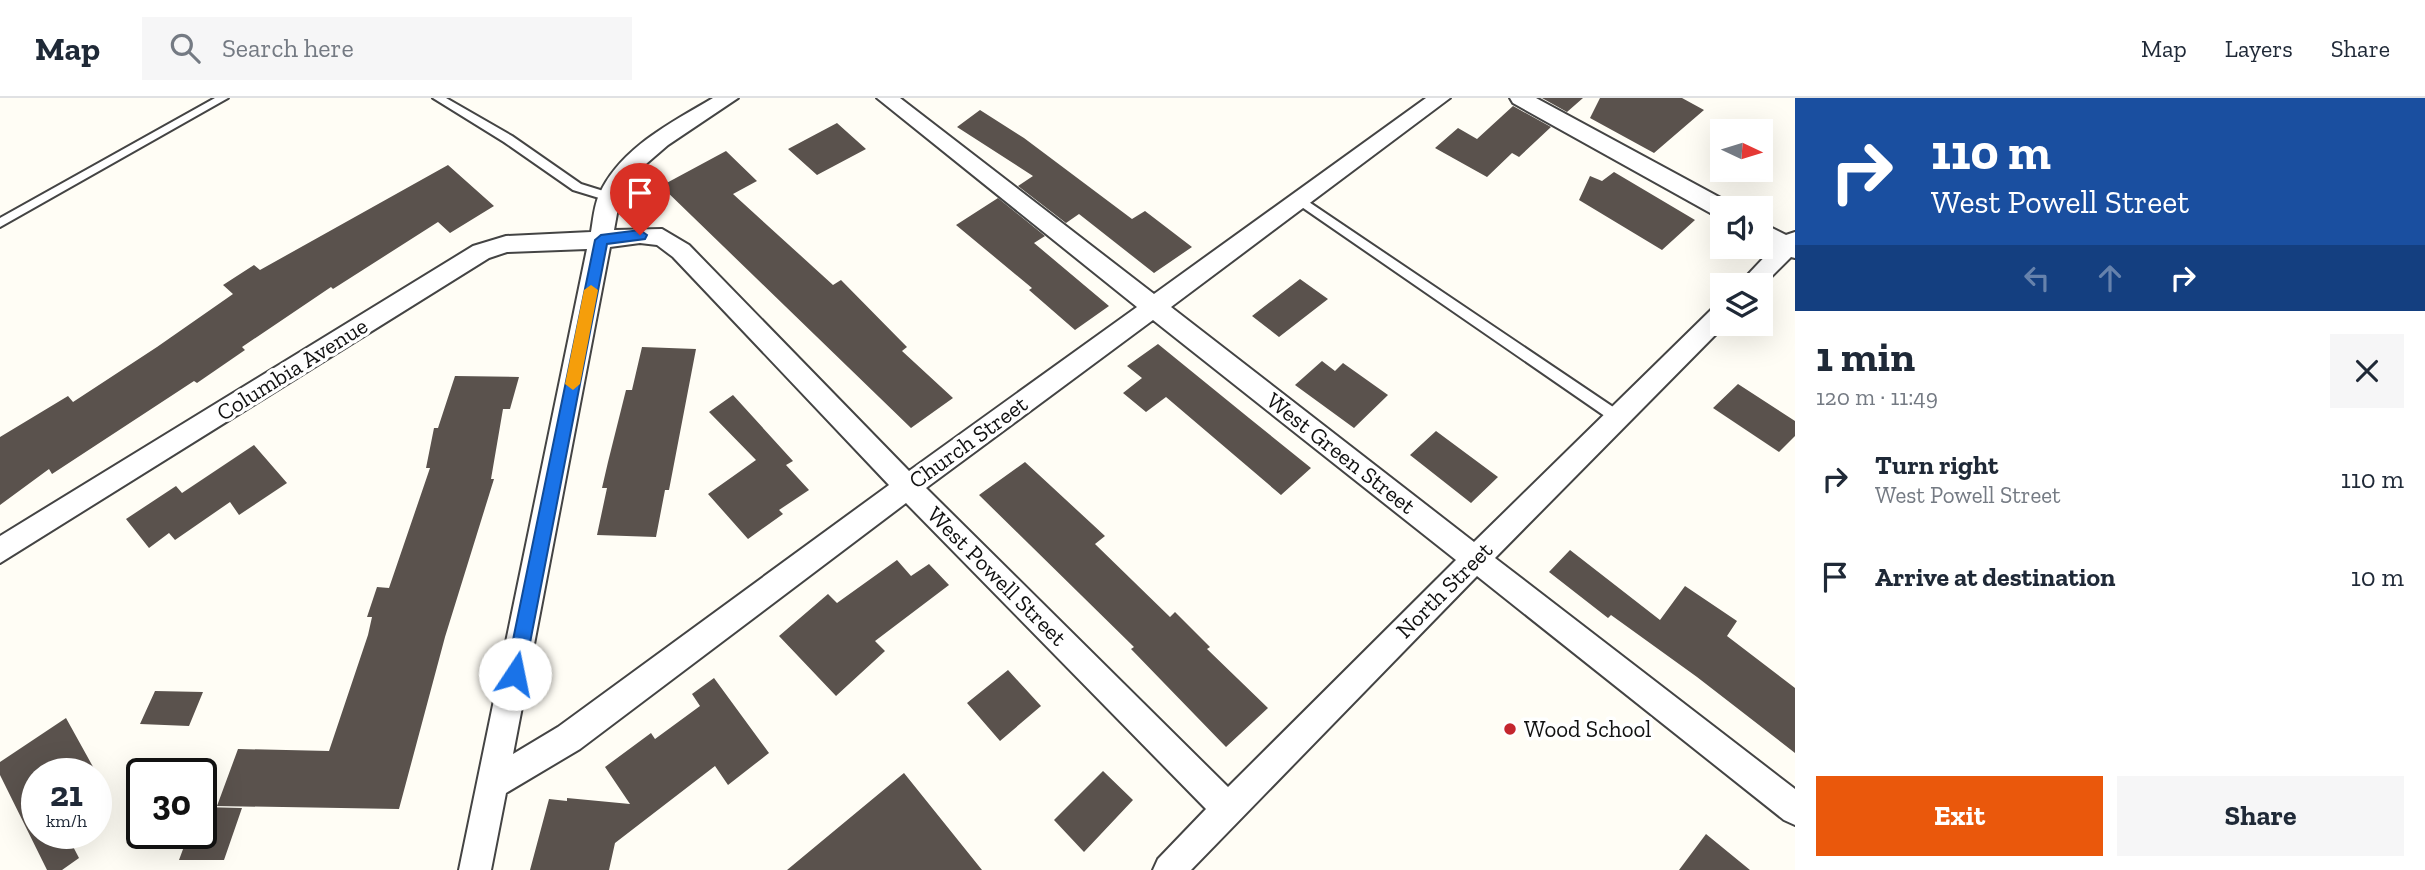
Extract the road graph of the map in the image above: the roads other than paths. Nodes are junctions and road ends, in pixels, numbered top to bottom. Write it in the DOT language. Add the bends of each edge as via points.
graph roads {
  1 [pos="223,98"];
  2 [pos="438,98"];
  3 [pos="728,98"];
  4 [pos="887,98"];
  5 [pos="1440,98"];
  6 [pos="1520,98"];
  7 [pos="609,197"];
  8 [pos="1300,200"];
  9 [pos="1710,202"];
  10 [pos="0,223"];
  11 [pos="1773,236"];
  12 [pos="601,240"];
  13 [pos="1793,245"];
  14 [pos="1762,273"];
  15 [pos="1154,306"];
  16 [pos="1710,325"];
  17 [pos="1617,417"];
  18 [pos="908,486"];
  19 [pos="0,551"];
  20 [pos="1475,559"];
  21 [pos="493,783"];
  22 [pos="1228,809"];
  23 [pos="1795,809"];
  24 [pos="475,870"];
  25 [pos="1169,870"];
  1 -- 10 [label="lane"];
  2 -- 7 [label="lane" via="577,187"];
  3 -- 7 [label="street" via="635,160"];
  4 -- 15 [label="street, West Green Street"];
  5 -- 8 [label="street, Church Street"];
  6 -- 9 [label="street"];
  7 -- 12 [label="street"];
  8 -- 15 [label="street, Church Street"];
  8 -- 17 [label="lane"];
  11 -- 13 [label="street"];
  12 -- 18 [label="street, West Powell Street" via="652,235 681,251"];
  12 -- 19 [label="street, Columbia Avenue" via="506,244 481,252"];
  12 -- 21 [label="street"];
  13 -- 14 [label="street"];
  15 -- 18 [label="street, Church Street"];
  15 -- 20 [label="street, West Green Street"];
  16 -- 17 [label="street, North Street"];
  17 -- 20 [label="street, North Street"];
  18 -- 21 [label="street, Church Street" via="569,738"];
  18 -- 22 [label="street, West Powell Street"];
  20 -- 22 [label="street, North Street"];
  20 -- 23 [label="street, West Green Street"];
  21 -- 24 [label="street"];
  22 -- 25 [label="street, North Street"];
}
